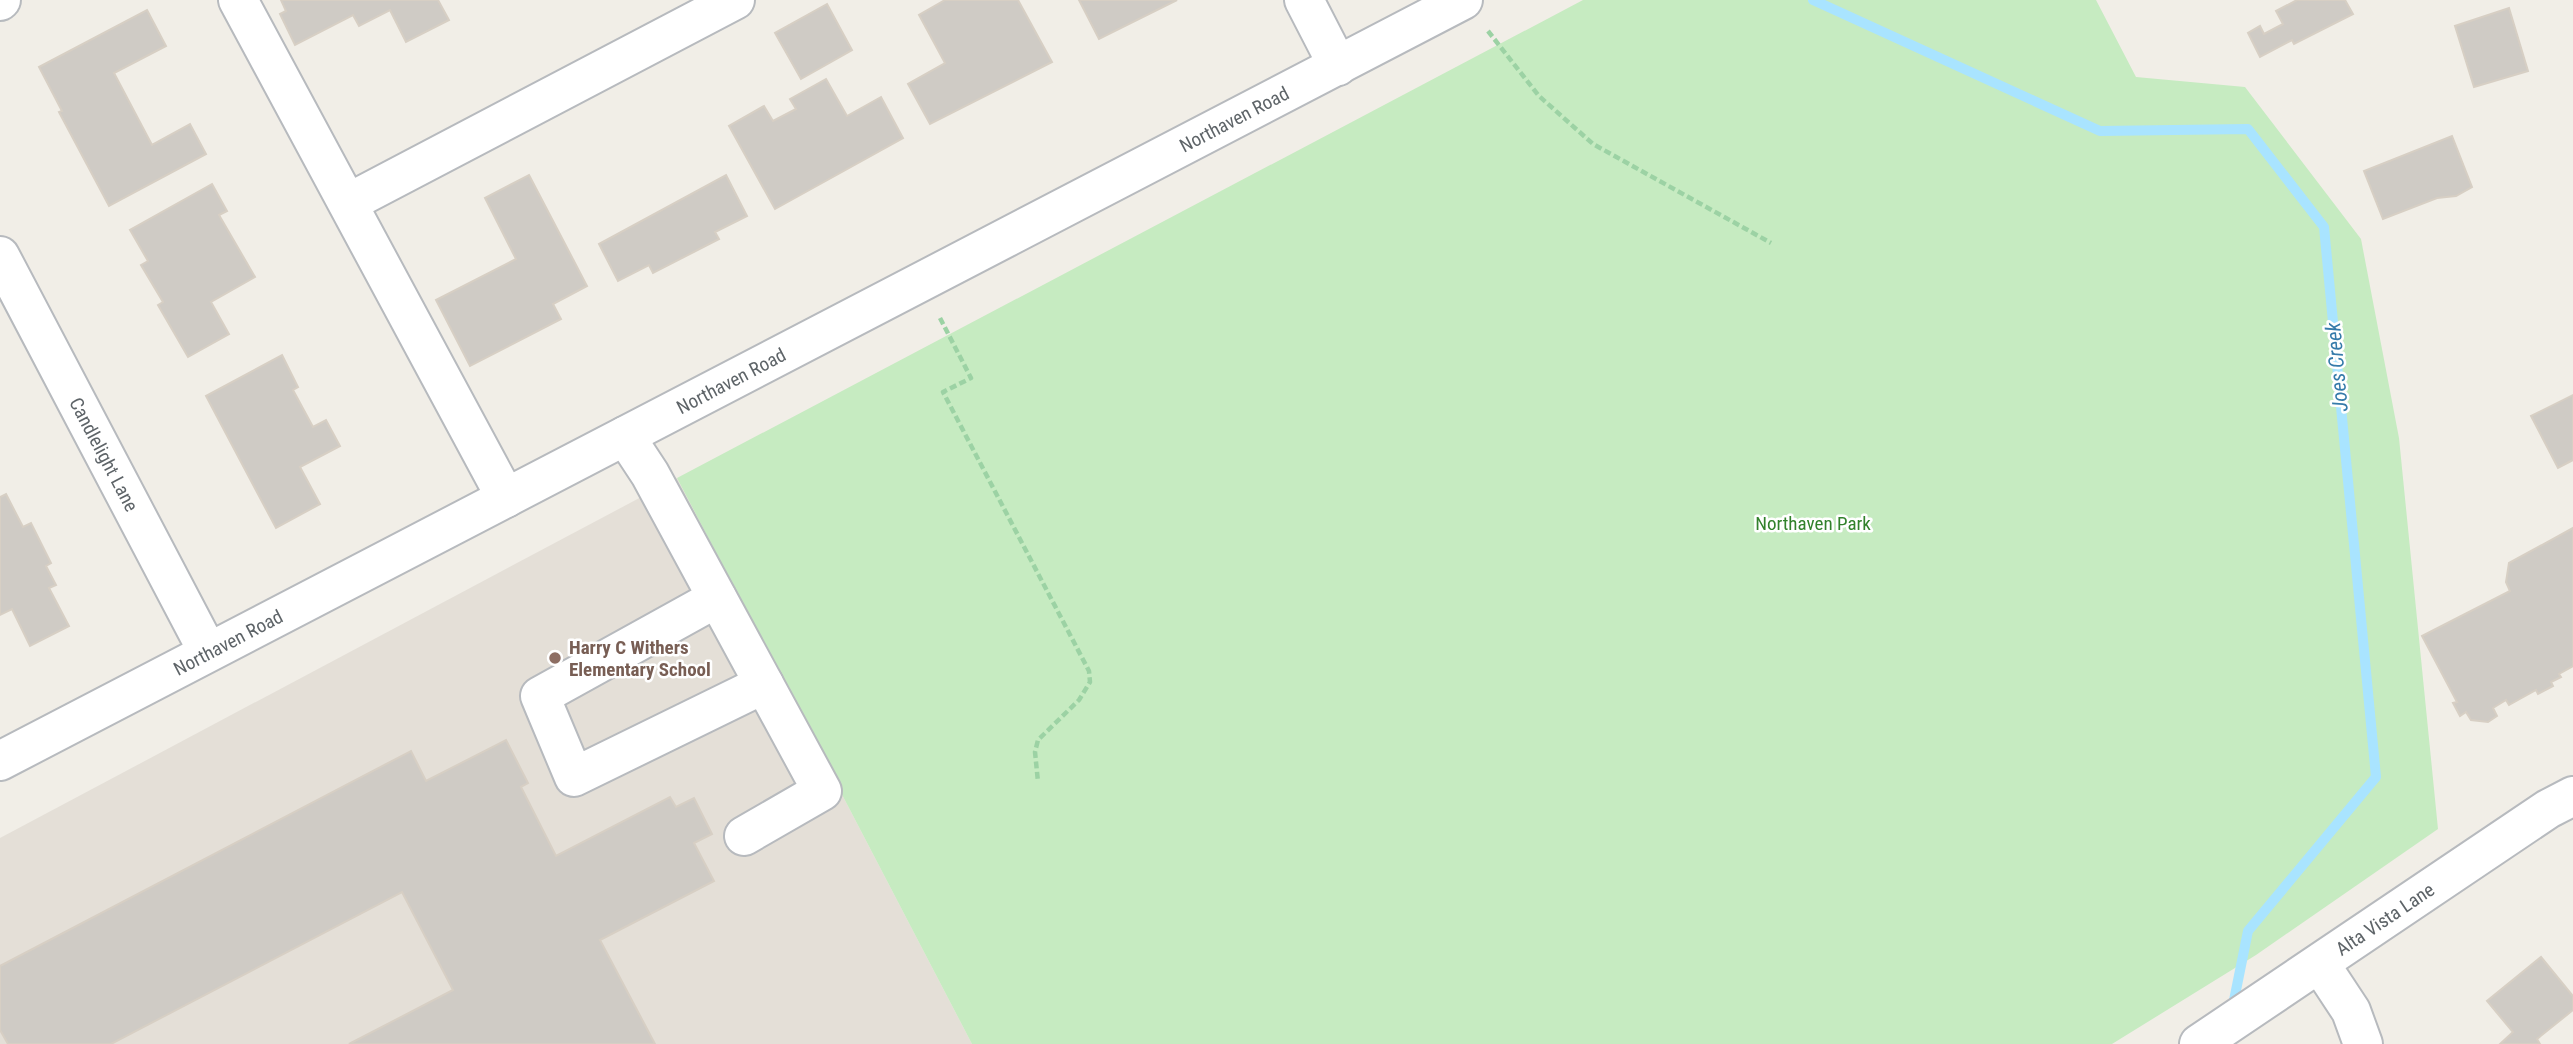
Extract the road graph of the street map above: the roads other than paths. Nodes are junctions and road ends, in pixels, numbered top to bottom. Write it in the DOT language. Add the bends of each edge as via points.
graph roads {
  1 [pos="238,0"];
  2 [pos="735,0"];
  3 [pos="1304,0"];
  4 [pos="1463,0"];
  5 [pos="1338,66"];
  6 [pos="348,203"];
  7 [pos="0,256"];
  8 [pos="625,436"];
  9 [pos="506,498"];
  10 [pos="717,598"];
  11 [pos="208,652"];
  12 [pos="764,684"];
  13 [pos="0,761"];
  14 [pos="2573,796"];
  15 [pos="744,836"];
  16 [pos="2306,974"];
  17 [pos="2199,1044"];
  18 [pos="2363,1044"];
  1 -- 6 [label="street"];
  2 -- 6 [label="street"];
  3 -- 5 [label="street"];
  4 -- 5 [label="street, Northaven Road"];
  5 -- 8 [label="street, Northaven Road"];
  6 -- 9 [label="street"];
  7 -- 11 [label="street, Candlelight Lane"];
  8 -- 9 [label="street, Northaven Road"];
  8 -- 10 [label="street"];
  9 -- 11 [label="street, Northaven Road"];
  10 -- 12 [label="street"];
  10 -- 12 [label="street" via="540,696 574,777"];
  11 -- 13 [label="street, Northaven Road"];
  12 -- 15 [label="street" via="822,790"];
  14 -- 16 [label="street, Alta Vista Lane"];
  16 -- 17 [label="street, Alta Vista Lane"];
  16 -- 18 [label="street" via="2351,1011"];
}
